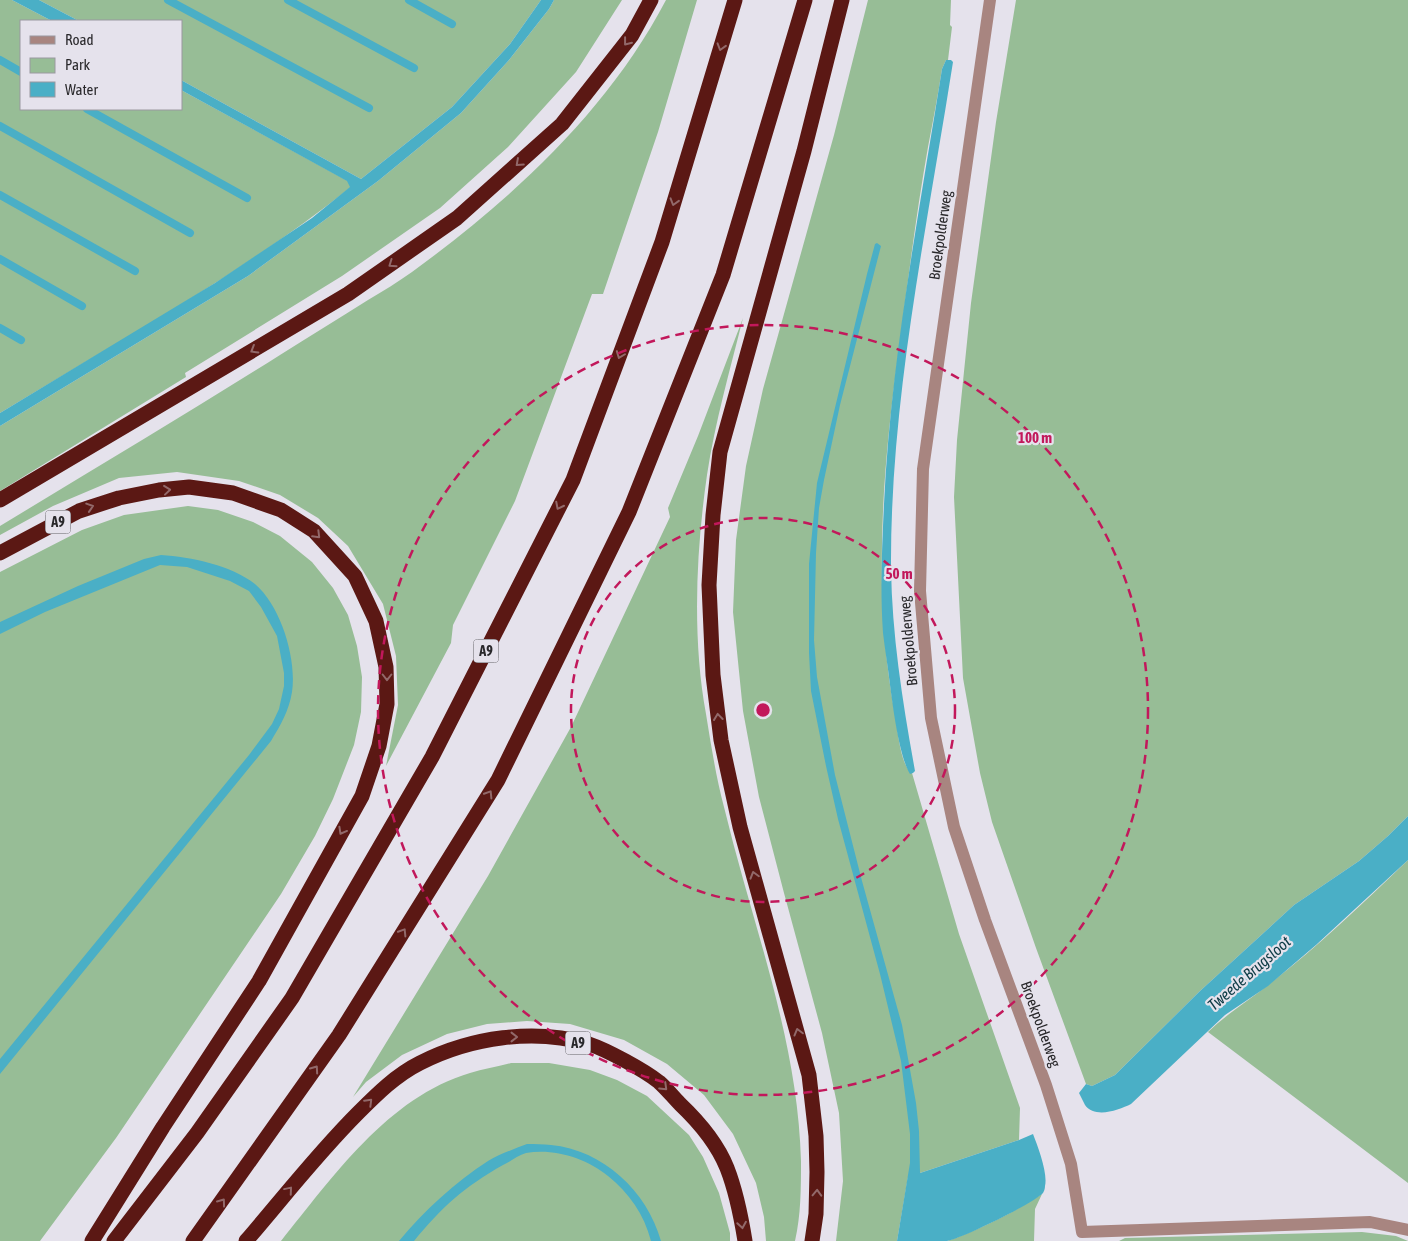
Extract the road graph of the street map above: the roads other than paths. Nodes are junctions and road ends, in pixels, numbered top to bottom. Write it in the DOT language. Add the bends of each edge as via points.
graph roads {
  1 [pos="651,0"];
  2 [pos="735,0"];
  3 [pos="805,0"];
  4 [pos="842,0"];
  5 [pos="990,0"];
  6 [pos="0,500"];
  7 [pos="0,553"];
  8 [pos="1408,1230"];
  9 [pos="1081,1236"];
  10 [pos="92,1241"];
  11 [pos="114,1241"];
  12 [pos="193,1241"];
  13 [pos="246,1241"];
  14 [pos="745,1241"];
  15 [pos="812,1241"];
  1 -- 6 [label="highway, one-way" via="632,35 562,124 457,218 348,294"];
  2 -- 11 [label="highway, A9, one-way" via="662,242 568,489 432,757 292,998 197,1133"];
  12 -- 3 [label="highway, one-way" via="339,1035 498,780 629,512 724,275"];
  15 -- 4 [label="highway, one-way" via="817,1172 809,1075 740,827 721,740 713,675 709,585 720,452 804,151"];
  5 -- 9 [label="street, Broekpolderweg" via="923,470 920,591 931,718 954,827 1071,1164"];
  7 -- 10 [label="highway, A9, one-way" via="79,511 119,498 189,488 234,493 282,510 314,531 355,576 376,620 386,667 387,704 379,746 362,796 258,981"];
  8 -- 9 [label="street, Broekpolderweg" via="1370,1222"];
  13 -- 14 [label="highway, A9, one-way" via="335,1136 383,1088 419,1063 460,1046 506,1037 551,1038 590,1045 658,1082 709,1136 726,1166 739,1204"];
}
